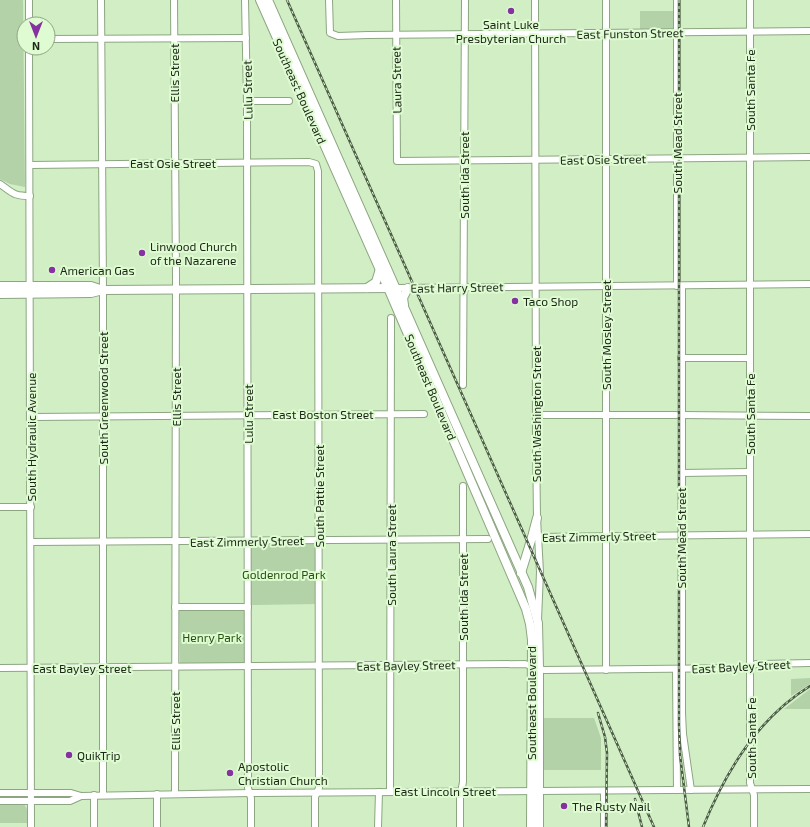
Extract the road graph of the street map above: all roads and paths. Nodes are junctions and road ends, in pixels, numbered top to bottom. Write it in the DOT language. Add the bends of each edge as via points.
graph roads {
  1 [pos="29,0"];
  2 [pos="101,0"];
  3 [pos="174,0"];
  4 [pos="245,0"];
  5 [pos="260,0"];
  6 [pos="268,0"];
  7 [pos="329,0"];
  8 [pos="396,0"];
  9 [pos="465,0"];
  10 [pos="535,0"];
  11 [pos="606,0"];
  12 [pos="677,0"];
  13 [pos="750,0"];
  14 [pos="29,16"];
  15 [pos="810,31"];
  16 [pos="750,32"];
  17 [pos="677,33"];
  18 [pos="535,34"];
  19 [pos="606,34"];
  20 [pos="396,35"];
  21 [pos="465,35"];
  22 [pos="174,38"];
  23 [pos="246,38"];
  24 [pos="56,39"];
  25 [pos="101,39"];
  26 [pos="29,56"];
  27 [pos="247,101"];
  28 [pos="288,101"];
  29 [pos="750,157"];
  30 [pos="810,157"];
  31 [pos="677,158"];
  32 [pos="606,159"];
  33 [pos="464,160"];
  34 [pos="536,160"];
  35 [pos="397,161"];
  36 [pos="175,163"];
  37 [pos="247,163"];
  38 [pos="102,164"];
  39 [pos="316,164"];
  40 [pos="30,165"];
  41 [pos="0,184"];
  42 [pos="30,196"];
  43 [pos="380,268"];
  44 [pos="810,284"];
  45 [pos="750,285"];
  46 [pos="0,286"];
  47 [pos="536,286"];
  48 [pos="606,286"];
  49 [pos="679,286"];
  50 [pos="464,287"];
  51 [pos="367,288"];
  52 [pos="392,288"];
  53 [pos="408,288"];
  54 [pos="248,289"];
  55 [pos="319,289"];
  56 [pos="30,290"];
  57 [pos="103,290"];
  58 [pos="176,290"];
  59 [pos="0,294"];
  60 [pos="404,308"];
  61 [pos="391,318"];
  62 [pos="681,358"];
  63 [pos="750,358"];
  64 [pos="463,385"];
  65 [pos="319,414"];
  66 [pos="391,414"];
  67 [pos="424,414"];
  68 [pos="176,415"];
  69 [pos="248,415"];
  70 [pos="536,415"];
  71 [pos="606,415"];
  72 [pos="679,415"];
  73 [pos="750,415"];
  74 [pos="103,416"];
  75 [pos="810,416"];
  76 [pos="31,417"];
  77 [pos="750,472"];
  78 [pos="682,473"];
  79 [pos="463,486"];
  80 [pos="0,507"];
  81 [pos="31,507"];
  82 [pos="536,518"];
  83 [pos="810,534"];
  84 [pos="681,535"];
  85 [pos="750,535"];
  86 [pos="606,536"];
  87 [pos="535,537"];
  88 [pos="463,539"];
  89 [pos="488,539"];
  90 [pos="391,540"];
  91 [pos="248,541"];
  92 [pos="319,541"];
  93 [pos="31,542"];
  94 [pos="104,542"];
  95 [pos="176,542"];
  96 [pos="521,571"];
  97 [pos="519,593"];
  98 [pos="176,607"];
  99 [pos="248,607"];
  100 [pos="538,623"];
  101 [pos="810,663"];
  102 [pos="463,664"];
  103 [pos="391,665"];
  104 [pos="319,666"];
  105 [pos="750,666"];
  106 [pos="248,667"];
  107 [pos="535,667"];
  108 [pos="0,668"];
  109 [pos="31,668"];
  110 [pos="104,668"];
  111 [pos="175,668"];
  112 [pos="679,669"];
  113 [pos="606,670"];
  114 [pos="810,789"];
  115 [pos="678,790"];
  116 [pos="691,790"];
  117 [pos="753,790"];
  118 [pos="461,791"];
  119 [pos="535,791"];
  120 [pos="604,791"];
  121 [pos="317,792"];
  122 [pos="379,792"];
  123 [pos="390,792"];
  124 [pos="0,793"];
  125 [pos="31,793"];
  126 [pos="250,793"];
  127 [pos="157,794"];
  128 [pos="175,794"];
  129 [pos="94,795"];
  130 [pos="103,795"];
  131 [pos="81,796"];
  132 [pos="0,801"];
  133 [pos="31,801"];
  134 [pos="31,827"];
  135 [pos="94,827"];
  136 [pos="157,827"];
  137 [pos="251,827"];
  138 [pos="315,827"];
  139 [pos="378,827"];
  140 [pos="460,827"];
  141 [pos="531,827"];
  142 [pos="539,827"];
  143 [pos="604,827"];
  144 [pos="754,827"];
  1 -- 14 [label="street"];
  2 -- 25 [label="street, South Greenwood Street"];
  3 -- 22 [label="street, Ellis Street"];
  4 -- 23 [label="street, Lulu Street"];
  5 -- 43 [label="main road, Southeast Boulevard"];
  6 -- 52 [label="main road, Southeast Boulevard"];
  7 -- 20 [label="street, East Funston Street" via="330,33 338,36"];
  8 -- 20 [label="street, Laura Street"];
  9 -- 21 [label="street, South Ida Street"];
  10 -- 18 [label="street, South Washington Street"];
  11 -- 19 [label="street, South Mosley Street"];
  12 -- 17 [label="street, South Mead Street"];
  13 -- 16 [label="street, South Santa Fe"];
  15 -- 16 [label="street, East Funston Street"];
  16 -- 17 [label="street, East Funston Street"];
  16 -- 29 [label="street, South Santa Fe"];
  17 -- 19 [label="street, East Funston Street"];
  17 -- 31 [label="street, South Mead Street"];
  18 -- 19 [label="street, East Funston Street"];
  18 -- 21 [label="street, East Funston Street"];
  18 -- 34 [label="street, South Washington Street"];
  19 -- 32 [label="street, South Mosley Street"];
  20 -- 21 [label="street, East Funston Street"];
  20 -- 35 [label="street, Laura Street"];
  21 -- 33 [label="street, South Ida Street"];
  22 -- 23 [label="street"];
  22 -- 25 [label="street"];
  22 -- 36 [label="street, Ellis Street"];
  23 -- 27 [label="street, Lulu Street"];
  24 -- 25 [label="street"];
  25 -- 38 [label="street, South Greenwood Street"];
  26 -- 40 [label="street, South Hydraulic Avenue"];
  27 -- 28 [label="street"];
  27 -- 37 [label="street, Lulu Street"];
  29 -- 30 [label="street, East Osie Street"];
  29 -- 31 [label="street, East Osie Street"];
  29 -- 45 [label="street, South Santa Fe"];
  31 -- 32 [label="street, East Osie Street"];
  31 -- 49 [label="street, South Mead Street"];
  32 -- 34 [label="street, East Osie Street"];
  32 -- 48 [label="street, South Mosley Street"];
  33 -- 34 [label="street, East Osie Street"];
  33 -- 35 [label="street, East Osie Street"];
  33 -- 50 [label="street, South Ida Street"];
  34 -- 47 [label="street, South Washington Street"];
  36 -- 37 [label="street, East Osie Street"];
  36 -- 38 [label="street, East Osie Street"];
  36 -- 58 [label="street, Ellis Street"];
  37 -- 39 [label="street, East Osie Street"];
  37 -- 54 [label="street, Lulu Street"];
  38 -- 40 [label="street, East Osie Street"];
  38 -- 57 [label="street, South Greenwood Street"];
  39 -- 55 [label="street, South Pattie Street"];
  40 -- 42 [label="street, South Hydraulic Avenue"];
  41 -- 42 [label="street" via="12,193"];
  42 -- 56 [label="street, South Hydraulic Avenue"];
  43 -- 51 [label="main road" via="376,282"];
  43 -- 52 [label="main road, Southeast Boulevard"];
  44 -- 45 [label="street, East Harry Street"];
  45 -- 49 [label="street, East Harry Street"];
  45 -- 63 [label="street, South Santa Fe"];
  46 -- 56 [label="main road, East Harry Street"];
  47 -- 48 [label="street, East Harry Street"];
  47 -- 50 [label="street, East Harry Street"];
  47 -- 70 [label="street, South Washington Street"];
  48 -- 49 [label="street, East Harry Street"];
  48 -- 71 [label="street, South Mosley Street"];
  49 -- 62 [label="street, South Mead Street"];
  50 -- 53 [label="street, East Harry Street"];
  50 -- 64 [label="street, South Ida Street"];
  51 -- 52 [label="main road, East Harry Street"];
  51 -- 55 [label="main road, East Harry Street"];
  52 -- 53 [label="street, East Harry Street"];
  52 -- 60 [label="main road, Southeast Boulevard"];
  52 -- 97 [label="main road, Southeast Boulevard"];
  53 -- 60 [label="main road" via="403,298"];
  54 -- 55 [label="main road, East Harry Street"];
  54 -- 58 [label="main road, East Harry Street"];
  54 -- 69 [label="street, Lulu Street"];
  55 -- 65 [label="street, South Pattie Street"];
  56 -- 57 [label="main road, East Harry Street" via="91,286"];
  56 -- 59 [label="main road, East Harry Street"];
  56 -- 76 [label="street, South Hydraulic Avenue"];
  57 -- 58 [label="main road, East Harry Street"];
  57 -- 74 [label="street, South Greenwood Street"];
  58 -- 68 [label="street, Ellis Street"];
  60 -- 96 [label="main road, Southeast Boulevard"];
  61 -- 66 [label="street, South Laura Street"];
  62 -- 63 [label="street"];
  62 -- 72 [label="street, South Mead Street"];
  63 -- 73 [label="street, South Santa Fe"];
  65 -- 66 [label="street, East Boston Street"];
  65 -- 69 [label="street, East Boston Street"];
  65 -- 92 [label="street, South Pattie Street"];
  66 -- 67 [label="street, East Boston Street"];
  66 -- 90 [label="street, South Laura Street"];
  68 -- 69 [label="street, East Boston Street"];
  68 -- 74 [label="street, East Boston Street"];
  68 -- 95 [label="street, Ellis Street"];
  69 -- 91 [label="street, Lulu Street"];
  70 -- 71 [label="street"];
  70 -- 82 [label="street, South Washington Street"];
  71 -- 72 [label="street"];
  71 -- 86 [label="street, South Mosley Street"];
  72 -- 73 [label="street"];
  72 -- 78 [label="street, South Mead Street"];
  73 -- 75 [label="street"];
  73 -- 77 [label="street, South Santa Fe"];
  74 -- 76 [label="street, East Boston Street"];
  74 -- 94 [label="street, South Greenwood Street"];
  76 -- 81 [label="street, South Hydraulic Avenue"];
  77 -- 78 [label="street"];
  77 -- 85 [label="street, South Santa Fe"];
  78 -- 84 [label="street, South Mead Street"];
  79 -- 88 [label="street, South Ida Street"];
  80 -- 81 [label="street"];
  81 -- 93 [label="street, South Hydraulic Avenue"];
  82 -- 87 [label="main road"];
  83 -- 85 [label="street, East Zimmerly Street"];
  84 -- 85 [label="street, East Zimmerly Street"];
  84 -- 86 [label="street, East Zimmerly Street"];
  84 -- 112 [label="street, South Mead Street"];
  85 -- 105 [label="street, South Santa Fe"];
  86 -- 87 [label="street, East Zimmerly Street"];
  86 -- 113 [label="street, South Mosley Street"];
  87 -- 96 [label="main road"];
  87 -- 100 [label="street" via="540,572"];
  88 -- 89 [label="street, East Zimmerly Street"];
  88 -- 90 [label="street, East Zimmerly Street"];
  88 -- 102 [label="street, South Ida Street"];
  90 -- 92 [label="street, East Zimmerly Street"];
  90 -- 103 [label="street, South Laura Street"];
  91 -- 92 [label="street, East Zimmerly Street"];
  91 -- 95 [label="street, East Zimmerly Street"];
  91 -- 99 [label="street, Lulu Street"];
  92 -- 104 [label="street, South Pattie Street"];
  93 -- 94 [label="street, East Zimmerly Street"];
  93 -- 109 [label="street, South Hydraulic Avenue"];
  94 -- 95 [label="street, East Zimmerly Street"];
  94 -- 110 [label="street, South Greenwood Street"];
  95 -- 98 [label="street, Ellis Street"];
  96 -- 97 [label="main road"];
  96 -- 100 [label="main road, Southeast Boulevard"];
  97 -- 107 [label="main road, Southeast Boulevard" via="530,624"];
  98 -- 99 [label="street"];
  98 -- 111 [label="street, Ellis Street"];
  99 -- 106 [label="street, Lulu Street"];
  100 -- 107 [label="main road"];
  101 -- 105 [label="street, East Bayley Street"];
  102 -- 103 [label="street, East Bayley Street"];
  102 -- 107 [label="street, East Bayley Street" via="525,664"];
  102 -- 118 [label="street, South Ida Street"];
  103 -- 104 [label="street, East Bayley Street"];
  103 -- 123 [label="street, South Laura Street"];
  104 -- 106 [label="street, East Bayley Street"];
  104 -- 121 [label="street, South Pattie Street"];
  105 -- 112 [label="street, East Bayley Street"];
  105 -- 117 [label="street, South Santa Fe" via="750,783"];
  106 -- 111 [label="street, East Bayley Street"];
  106 -- 126 [label="street, Lulu Street"];
  107 -- 113 [label="street, East Bayley Street" via="544,670"];
  107 -- 119 [label="main road"];
  108 -- 109 [label="street, East Bayley Street"];
  109 -- 110 [label="street, East Bayley Street"];
  109 -- 125 [label="street, South Hydraulic Avenue"];
  110 -- 111 [label="street, East Bayley Street"];
  110 -- 130 [label="street, South Greenwood Street"];
  111 -- 128 [label="street, Ellis Street"];
  112 -- 113 [label="street, East Bayley Street"];
  112 -- 115 [label="street, South Mead Street"];
  112 -- 116 [label="street, South Mead Street" via="682,722"];
  114 -- 117 [label="street, East Lincoln Street"];
  115 -- 116 [label="street, East Lincoln Street"];
  115 -- 120 [label="street, East Lincoln Street"];
  116 -- 117 [label="street, East Lincoln Street"];
  117 -- 144 [label="street, South Santa Fe"];
  118 -- 119 [label="street, East Lincoln Street"];
  118 -- 123 [label="street, East Lincoln Street"];
  118 -- 140 [label="street, South Ida Street"];
  119 -- 120 [label="street, East Lincoln Street"];
  119 -- 141 [label="main road"];
  119 -- 142 [label="main road"];
  120 -- 143 [label="street"];
  121 -- 122 [label="street, East Lincoln Street"];
  121 -- 126 [label="street, East Lincoln Street"];
  121 -- 138 [label="street, South Pattie Street"];
  122 -- 123 [label="street, East Lincoln Street"];
  122 -- 139 [label="street"];
  124 -- 125 [label="street, East Lincoln Street"];
  125 -- 131 [label="street, East Lincoln Street" via="71,793"];
  125 -- 133 [label="street, South Hydraulic Avenue"];
  126 -- 128 [label="street, East Lincoln Street"];
  126 -- 137 [label="street, Lulu Street"];
  127 -- 128 [label="street, East Lincoln Street"];
  127 -- 130 [label="street, East Lincoln Street"];
  127 -- 136 [label="street"];
  129 -- 130 [label="street, East Lincoln Street"];
  129 -- 131 [label="street, East Lincoln Street"];
  129 -- 135 [label="street"];
  131 -- 133 [label="street, East Lincoln Street" via="70,801"];
  132 -- 133 [label="street, East Lincoln Street"];
  133 -- 134 [label="street, South Hydraulic Avenue"];
}
